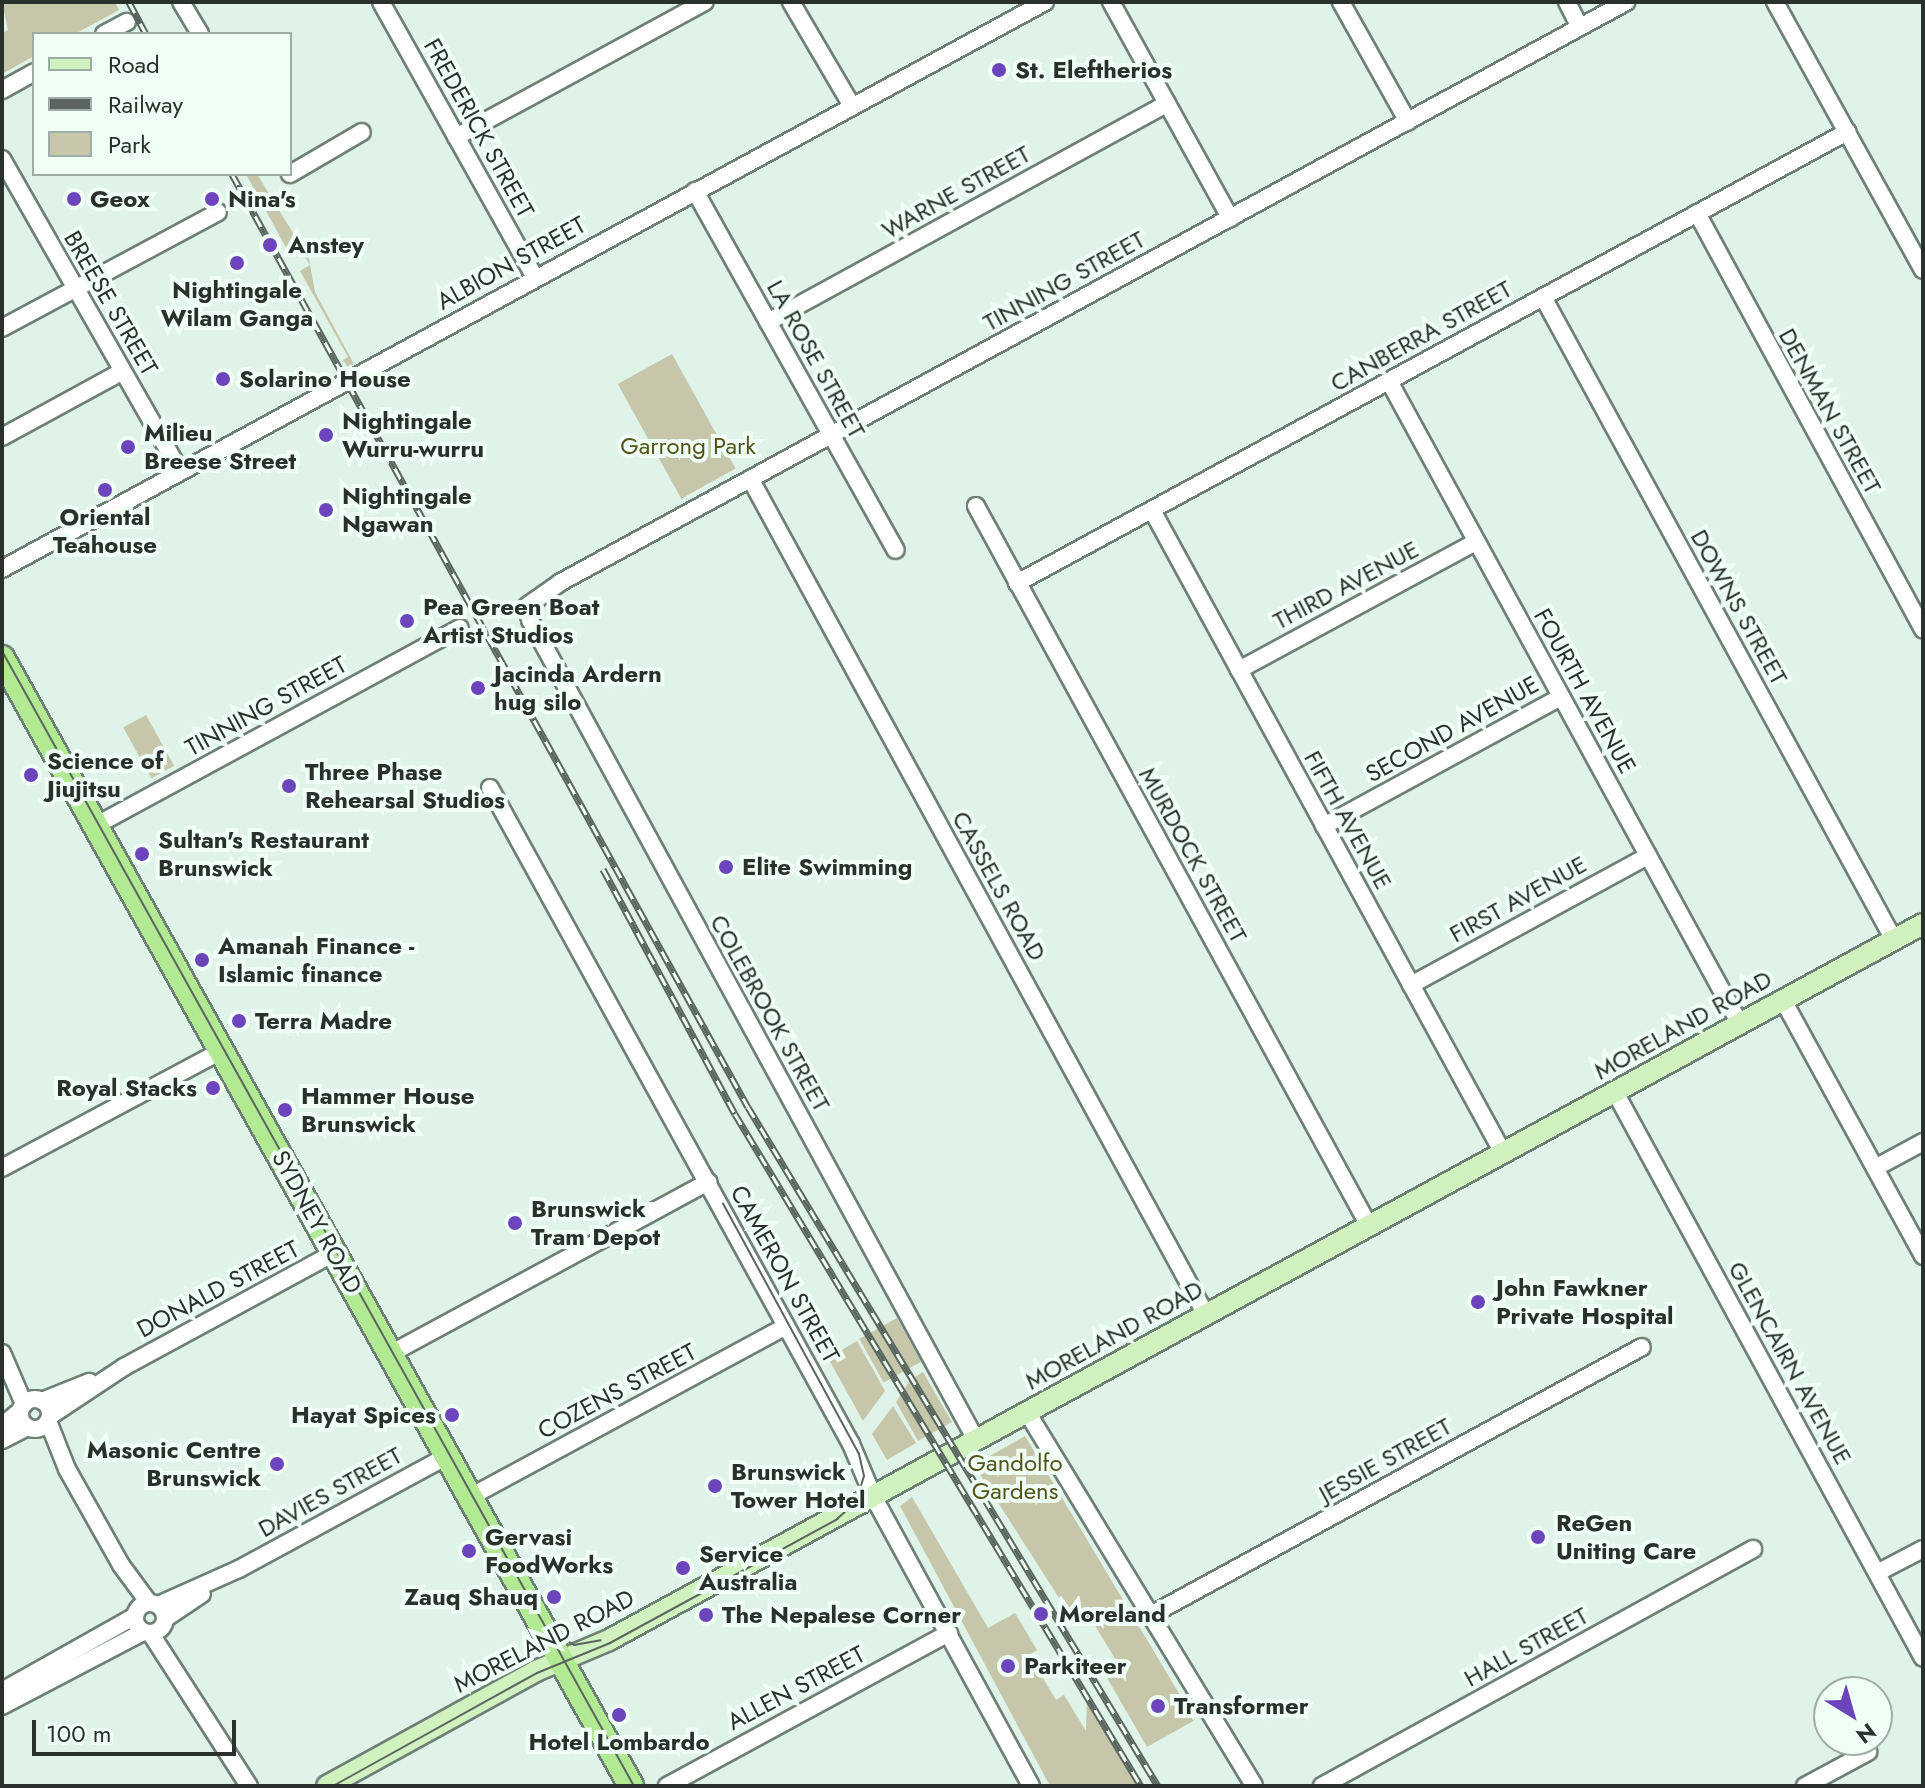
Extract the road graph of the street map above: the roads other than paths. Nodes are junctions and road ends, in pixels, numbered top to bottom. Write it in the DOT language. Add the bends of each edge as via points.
graph roads {
  1 [pos="181,2"];
  2 [pos="381,2"];
  3 [pos="705,2"];
  4 [pos="791,2"];
  5 [pos="1111,2"];
  6 [pos="1341,2"];
  7 [pos="1567,2"];
  8 [pos="1626,2"];
  9 [pos="1775,2"];
  10 [pos="1038,4"];
  11 [pos="127,22"];
  12 [pos="1580,27"];
  13 [pos="108,32"];
  14 [pos="199,32"];
  15 [pos="32,73"];
  16 [pos="2,90"];
  17 [pos="1167,104"];
  18 [pos="852,106"];
  19 [pos="1408,122"];
  20 [pos="362,132"];
  21 [pos="1847,132"];
  22 [pos="456,137"];
  23 [pos="2,159"];
  24 [pos="292,173"];
  25 [pos="695,191"];
  26 [pos="218,212"];
  27 [pos="1697,213"];
  28 [pos="1230,218"];
  29 [pos="1923,270"];
  30 [pos="535,278"];
  31 [pos="74,289"];
  32 [pos="1543,297"];
  33 [pos="768,322"];
  34 [pos="2,328"];
  35 [pos="121,372"];
  36 [pos="1389,381"];
  37 [pos="832,436"];
  38 [pos="2,437"];
  39 [pos="180,471"];
  40 [pos="751,480"];
  41 [pos="976,506"];
  42 [pos="1152,510"];
  43 [pos="1476,542"];
  44 [pos="896,550"];
  45 [pos="2,569"];
  46 [pos="1017,583"];
  47 [pos="527,606"];
  48 [pos="460,628"];
  49 [pos="1923,630"];
  50 [pos="2,658"];
  51 [pos="1239,670"];
  52 [pos="1561,697"];
  53 [pos="490,788"];
  54 [pos="95,826"];
  55 [pos="1324,826"];
  56 [pos="1648,856"];
  57 [pos="1923,924"];
  58 [pos="1894,940"];
  59 [pos="1411,985"];
  60 [pos="1783,1000"];
  61 [pos="1740,1024"];
  62 [pos="221,1051"];
  63 [pos="1615,1092"];
  64 [pos="1923,1142"];
  65 [pos="1503,1153"];
  66 [pos="2,1168"];
  67 [pos="1875,1168"];
  68 [pos="708,1182"];
  69 [pos="1369,1226"];
  70 [pos="334,1253"];
  71 [pos="1923,1256"];
  72 [pos="1206,1315"];
  73 [pos="786,1326"];
  74 [pos="1642,1347"];
  75 [pos="390,1354"];
  76 [pos="5,1358"];
  77 [pos="1027,1412"];
  78 [pos="35,1414"];
  79 [pos="2,1426"];
  80 [pos="2,1440"];
  81 [pos="976,1440"];
  82 [pos="447,1456"];
  83 [pos="873,1496"];
  84 [pos="470,1497"];
  85 [pos="1753,1549"];
  86 [pos="1923,1549"];
  87 [pos="1877,1573"];
  88 [pos="1151,1615"];
  89 [pos="150,1618"];
  90 [pos="949,1633"];
  91 [pos="1923,1658"];
  92 [pos="561,1661"];
  93 [pos="2,1691"];
  94 [pos="2,1706"];
  95 [pos="222,1745"];
  96 [pos="1861,1756"];
  97 [pos="238,1786"];
  98 [pos="249,1786"];
  99 [pos="327,1786"];
  100 [pos="631,1786"];
  101 [pos="667,1786"];
  102 [pos="1031,1786"];
  103 [pos="1254,1786"];
  104 [pos="1322,1786"];
  105 [pos="1805,1786"];
  1 -- 14 [label="street"];
  2 -- 22 [label="street, FREDERICK STREET"];
  3 -- 22 [label="street"];
  4 -- 18 [label="street"];
  5 -- 17 [label="street"];
  6 -- 19 [label="street"];
  7 -- 12 [label="street"];
  8 -- 12 [label="street, TINNING STREET"];
  9 -- 21 [label="street"];
  10 -- 18 [label="street, ALBION STREET"];
  11 -- 13 [label="street"];
  12 -- 19 [label="street, TINNING STREET"];
  15 -- 16 [label="street"];
  17 -- 28 [label="street"];
  17 -- 33 [label="street, WARNE STREET"];
  18 -- 25 [label="street, ALBION STREET"];
  19 -- 28 [label="street, TINNING STREET"];
  20 -- 24 [label="street"];
  21 -- 27 [label="street, CANBERRA STREET"];
  21 -- 29 [label="street"];
  22 -- 30 [label="street, FREDERICK STREET"];
  23 -- 31 [label="street, BREESE STREET"];
  25 -- 30 [label="street, ALBION STREET"];
  25 -- 33 [label="street, LA ROSE STREET"];
  26 -- 31 [label="street"];
  27 -- 32 [label="street, CANBERRA STREET"];
  27 -- 49 [label="street, DENMAN STREET"];
  28 -- 37 [label="street, TINNING STREET"];
  30 -- 39 [label="street, ALBION STREET"];
  31 -- 34 [label="street"];
  31 -- 35 [label="street, BREESE STREET"];
  32 -- 36 [label="street, CANBERRA STREET"];
  32 -- 58 [label="street, DOWNS STREET"];
  33 -- 37 [label="street, LA ROSE STREET"];
  35 -- 38 [label="street"];
  35 -- 39 [label="street, BREESE STREET"];
  36 -- 42 [label="street, CANBERRA STREET"];
  36 -- 43 [label="street, FOURTH AVENUE"];
  37 -- 40 [label="street, TINNING STREET"];
  37 -- 44 [label="street, LA ROSE STREET"];
  39 -- 45 [label="street, ALBION STREET"];
  40 -- 47 [label="street, TINNING STREET"];
  40 -- 72 [label="street, CASSELS ROAD"];
  41 -- 46 [label="street, MURDOCK STREET"];
  42 -- 46 [label="street, CANBERRA STREET"];
  42 -- 51 [label="street, FIFTH AVENUE"];
  43 -- 51 [label="street, THIRD AVENUE"];
  43 -- 52 [label="street, FOURTH AVENUE"];
  46 -- 69 [label="street, MURDOCK STREET"];
  47 -- 81 [label="street, COLEBROOK STREET"];
  48 -- 54 [label="street, TINNING STREET"];
  50 -- 54 [label="highway, SYDNEY ROAD"];
  51 -- 55 [label="street, FIFTH AVENUE"];
  52 -- 55 [label="street, SECOND AVENUE"];
  52 -- 56 [label="street, FOURTH AVENUE"];
  53 -- 68 [label="street, CAMERON STREET"];
  54 -- 62 [label="highway, SYDNEY ROAD"];
  55 -- 59 [label="street, FIFTH AVENUE"];
  56 -- 59 [label="street, FIRST AVENUE"];
  56 -- 61 [label="street, FOURTH AVENUE"];
  57 -- 58 [label="main road, MORELAND ROAD"];
  58 -- 60 [label="main road, MORELAND ROAD"];
  59 -- 65 [label="street, FIFTH AVENUE"];
  60 -- 61 [label="main road, MORELAND ROAD"];
  60 -- 67 [label="street"];
  61 -- 63 [label="main road, MORELAND ROAD"];
  62 -- 66 [label="street"];
  62 -- 70 [label="highway, SYDNEY ROAD"];
  63 -- 65 [label="main road, MORELAND ROAD"];
  63 -- 87 [label="street, GLENCAIRN AVENUE"];
  64 -- 67 [label="street"];
  65 -- 69 [label="main road, MORELAND ROAD"];
  67 -- 71 [label="street"];
  68 -- 73 [label="street, CAMERON STREET"];
  68 -- 75 [label="street"];
  69 -- 72 [label="main road, MORELAND ROAD"];
  70 -- 75 [label="highway, SYDNEY ROAD"];
  70 -- 78 [label="street, DONALD STREET"];
  72 -- 77 [label="main road, MORELAND ROAD"];
  73 -- 83 [label="street, CAMERON STREET"];
  73 -- 84 [label="street, COZENS STREET"];
  74 -- 88 [label="street, JESSIE STREET"];
  75 -- 82 [label="highway, SYDNEY ROAD"];
  76 -- 78 [label="street"];
  77 -- 81 [label="main road, MORELAND ROAD"];
  77 -- 88 [label="street"];
  78 -- 79 [label="street, DONALD STREET"];
  78 -- 80 [label="street, DONALD STREET"];
  78 -- 89 [label="street"];
  81 -- 83 [label="main road, MORELAND ROAD"];
  82 -- 84 [label="highway, SYDNEY ROAD"];
  82 -- 89 [label="street, DAVIES STREET"];
  83 -- 90 [label="street, CAMERON STREET"];
  83 -- 92 [label="main road, MORELAND ROAD"];
  84 -- 92 [label="highway, SYDNEY ROAD"];
  85 -- 104 [label="street, HALL STREET"];
  86 -- 87 [label="street"];
  87 -- 91 [label="street, GLENCAIRN AVENUE"];
  88 -- 103 [label="street"];
  89 -- 93 [label="street, DAVIES STREET"];
  89 -- 94 [label="street, DAVIES STREET"];
  89 -- 95 [label="street"];
  90 -- 101 [label="street, ALLEN STREET"];
  90 -- 102 [label="street, CAMERON STREET"];
  92 -- 99 [label="main road, MORELAND ROAD"];
  92 -- 100 [label="highway, SYDNEY ROAD"];
  95 -- 97 [label="street"];
  95 -- 98 [label="street"];
  96 -- 105 [label="street"];
}
